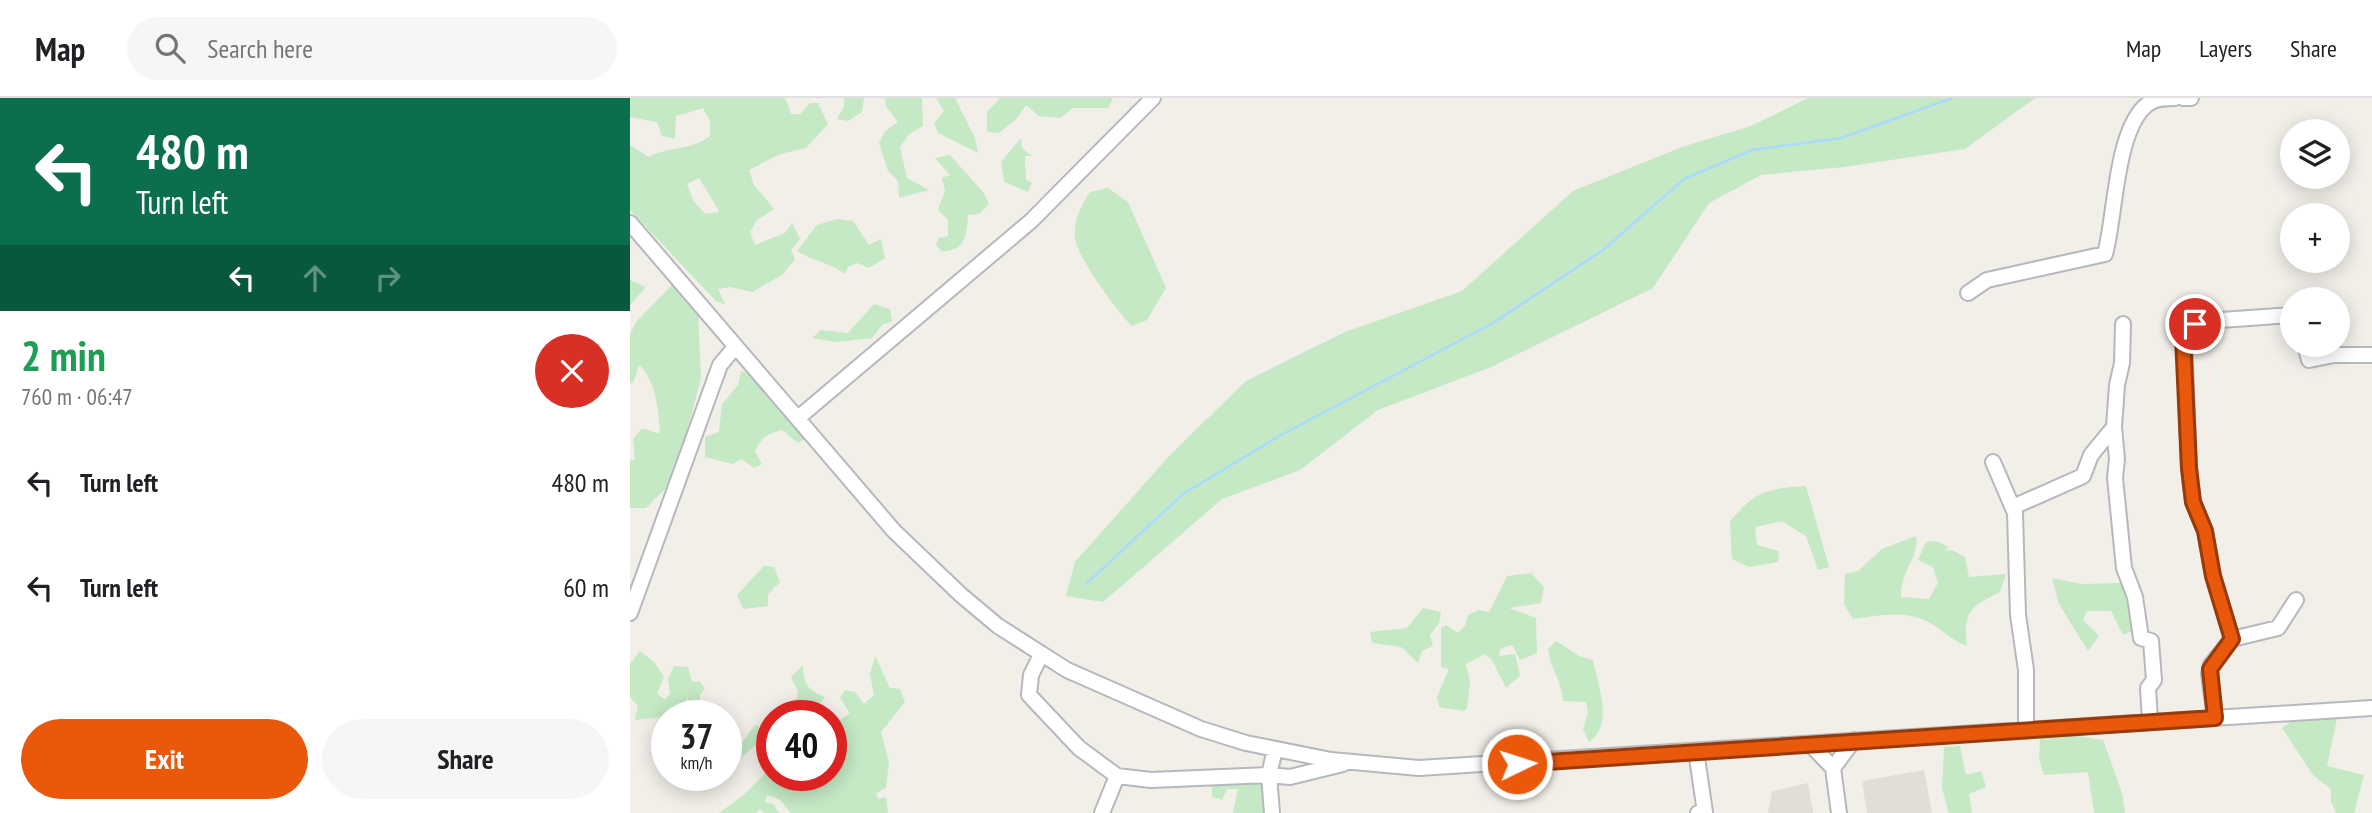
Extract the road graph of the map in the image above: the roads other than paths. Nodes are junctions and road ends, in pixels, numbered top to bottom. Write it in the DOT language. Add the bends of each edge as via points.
graph roads {
  1 [pos="1153,98"];
  2 [pos="2175,98"];
  3 [pos="2183,98"];
  4 [pos="2191,98"];
  5 [pos="630,223"];
  6 [pos="1968,293"];
  7 [pos="2280,317"];
  8 [pos="2123,324"];
  9 [pos="736,347"];
  10 [pos="2350,355"];
  11 [pos="2372,355"];
  12 [pos="2308,357"];
  13 [pos="2324,357"];
  14 [pos="798,418"];
  15 [pos="2114,428"];
  16 [pos="1993,462"];
  17 [pos="2013,507"];
  18 [pos="2296,600"];
  19 [pos="630,613"];
  20 [pos="2232,639"];
  21 [pos="1041,655"];
  22 [pos="2372,708"];
  23 [pos="2215,718"];
  24 [pos="2150,721"];
  25 [pos="2026,729"];
  26 [pos="1854,740"];
  27 [pos="1810,744"];
  28 [pos="1275,749"];
  29 [pos="1696,751"];
  30 [pos="1349,762"];
  31 [pos="1833,768"];
  32 [pos="1269,775"];
  33 [pos="1117,776"];
  34 [pos="1102,813"];
  35 [pos="1272,813"];
  36 [pos="1698,813"];
  37 [pos="1839,813"];
  1 -- 14 [label="street" via="1031,221"];
  2 -- 6 [label="street" via="2154,100 2137,116 2123,149 2105,254 1987,280"];
  3 -- 4 [label="street"];
  5 -- 9 [label="street"];
  7 -- 20 [label="street" via="2207,321 2189,326 2183,337 2193,502 2205,531"];
  8 -- 15 [label="street"];
  9 -- 14 [label="street"];
  9 -- 19 [label="street" via="720,365"];
  10 -- 11 [label="street"];
  12 -- 13 [label="street"];
  14 -- 21 [label="street" via="906,544 961,595"];
  15 -- 17 [label="street" via="2091,455 2083,477"];
  15 -- 24 [label="street" via="2124,568 2135,597 2141,638 2151,641"];
  16 -- 17 [label="street"];
  17 -- 25 [label="street"];
  18 -- 20 [label="street" via="2278,628"];
  20 -- 23 [label="street" via="2210,669"];
  21 -- 28 [label="street" via="1156,711"];
  21 -- 33 [label="street" via="1031,675 1029,695 1079,748"];
  22 -- 23 [label="street"];
  23 -- 24 [label="street"];
  24 -- 25 [label="street"];
  25 -- 26 [label="street"];
  26 -- 27 [label="street"];
  26 -- 31 [label="street"];
  27 -- 29 [label="street"];
  27 -- 31 [label="street"];
  28 -- 30 [label="street"];
  28 -- 32 [label="street"];
  29 -- 30 [label="street" via="1419,768"];
  29 -- 36 [label="street" via="1705,812"];
  30 -- 32 [label="street" via="1307,775"];
  31 -- 37 [label="street"];
  32 -- 33 [label="street" via="1152,780"];
  32 -- 35 [label="street"];
  33 -- 34 [label="street"];
}
